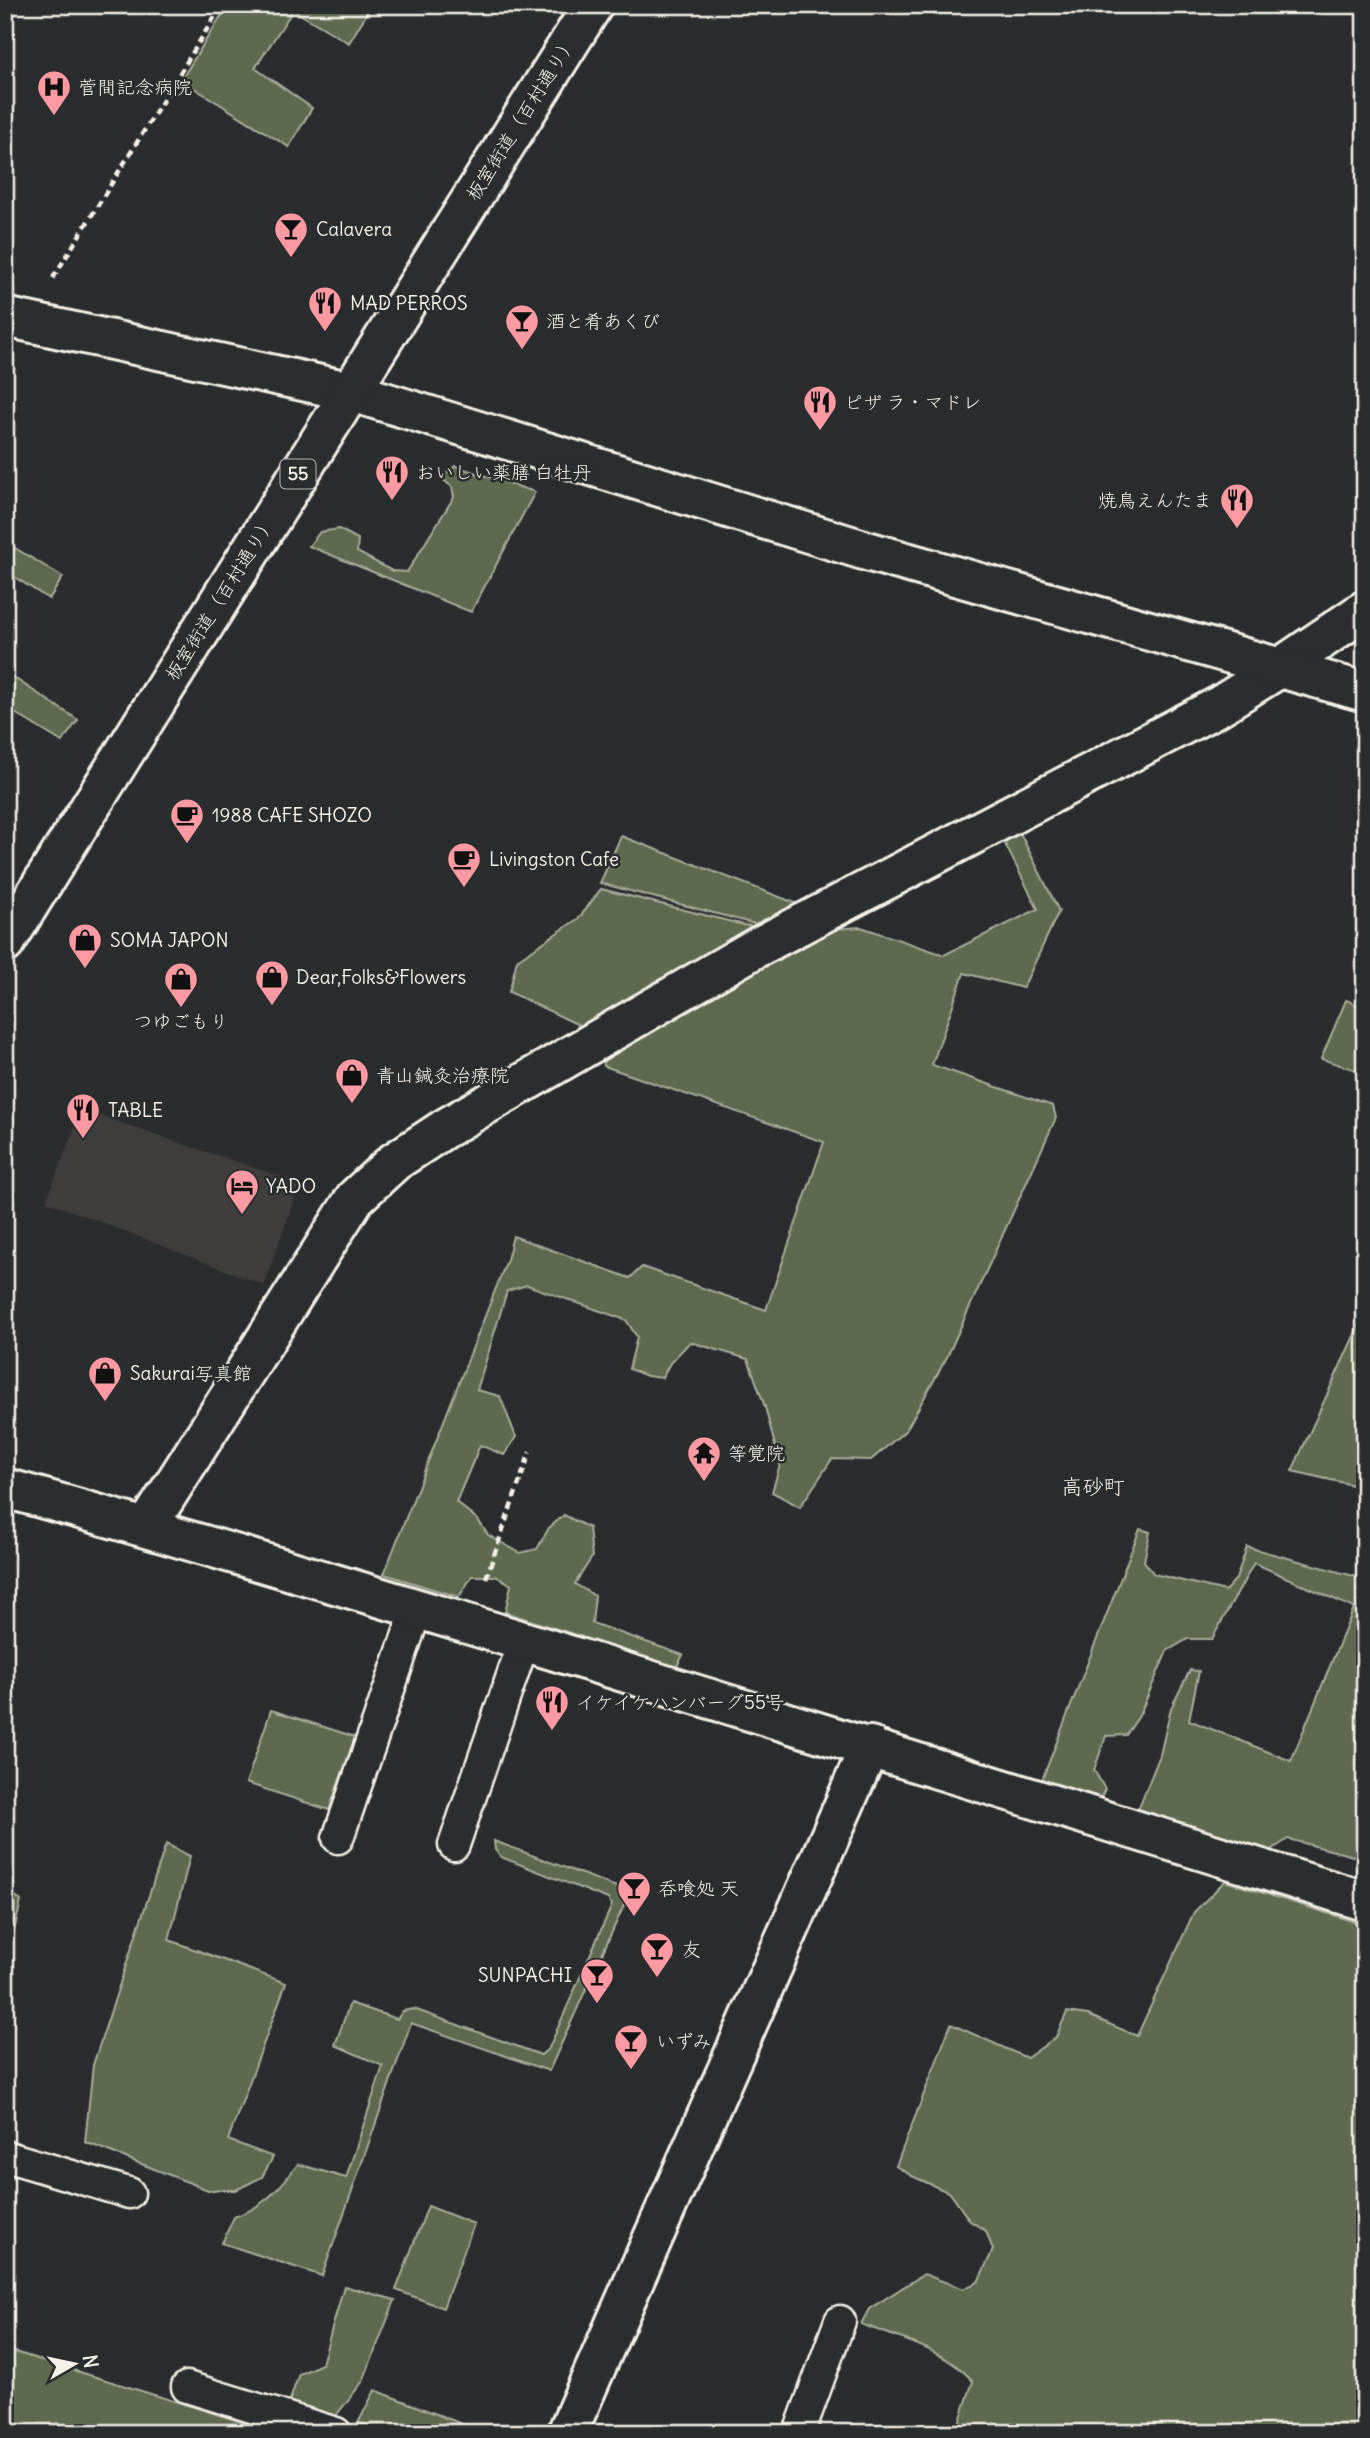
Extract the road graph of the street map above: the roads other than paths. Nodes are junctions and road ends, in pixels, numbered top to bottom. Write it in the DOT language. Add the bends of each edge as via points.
graph roads {
  1 [pos="593,5"];
  2 [pos="15,319"];
  3 [pos="349,391"];
  4 [pos="1365,610"];
  5 [pos="1281,667"];
  6 [pos="1365,692"];
  7 [pos="5,943"];
  8 [pos="5,1488"];
  9 [pos="147,1527"];
  10 [pos="417,1608"];
  11 [pos="524,1641"];
  12 [pos="870,1746"];
  13 [pos="338,1838"];
  14 [pos="454,1845"];
  15 [pos="1365,1901"];
  16 [pos="5,2156"];
  17 [pos="129,2193"];
  18 [pos="840,2321"];
  19 [pos="187,2387"];
  20 [pos="336,2433"];
  21 [pos="567,2433"];
  22 [pos="799,2433"];
  1 -- 3 [label="street, 板室街道（百村通り） / 55"];
  2 -- 3 [label="street"];
  3 -- 5 [label="street" via="867,551"];
  3 -- 7 [label="street, 板室街道（百村通り） / 55"];
  4 -- 5 [label="street"];
  5 -- 6 [label="street"];
  5 -- 9 [label="street" via="1219,706 754,949 394,1162 355,1198"];
  8 -- 9 [label="street"];
  9 -- 10 [label="street"];
  10 -- 11 [label="street"];
  10 -- 13 [label="lane"];
  11 -- 12 [label="street"];
  11 -- 14 [label="lane"];
  12 -- 15 [label="street"];
  12 -- 21 [label="street"];
  16 -- 17 [label="lane"];
  18 -- 22 [label="lane"];
  19 -- 20 [label="lane"];
}
